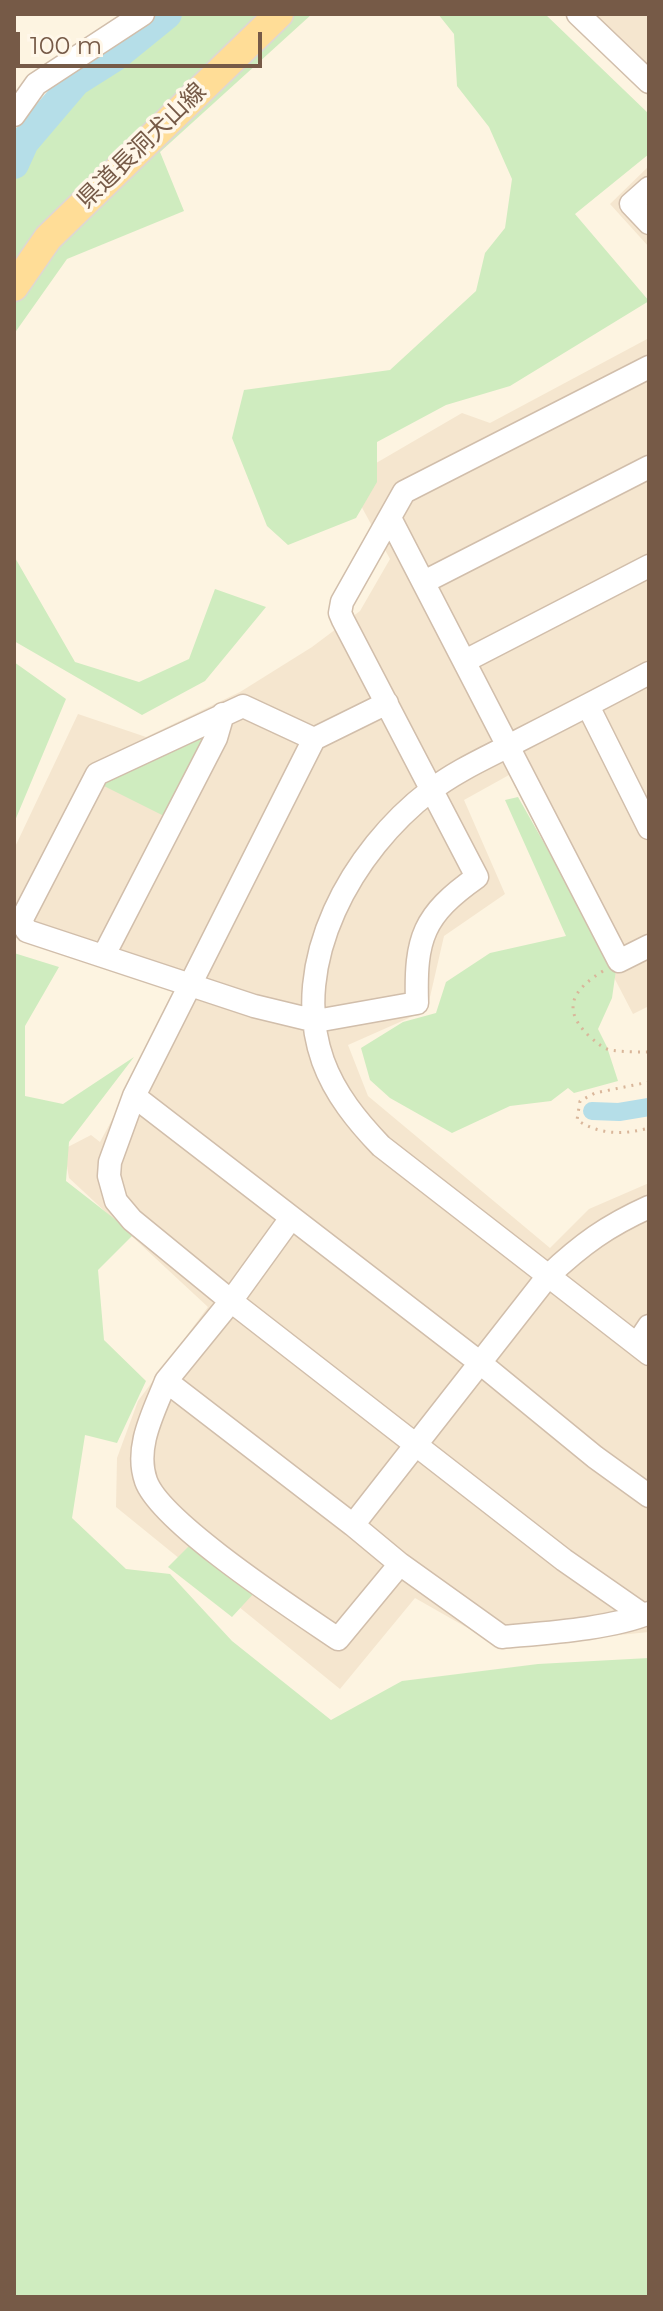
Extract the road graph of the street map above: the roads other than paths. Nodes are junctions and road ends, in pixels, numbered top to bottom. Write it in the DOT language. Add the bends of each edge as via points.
graph roads {
  1 [pos="143,14"];
  2 [pos="279,14"];
  3 [pos="578,14"];
  4 [pos="649,82"];
  5 [pos="14,115"];
  6 [pos="649,188"];
  7 [pos="649,223"];
  8 [pos="14,287"];
  9 [pos="649,367"];
  10 [pos="649,467"];
  11 [pos="390,518"];
  12 [pos="649,566"];
  13 [pos="424,582"];
  14 [pos="465,661"];
  15 [pos="649,673"];
  16 [pos="387,703"];
  17 [pos="588,706"];
  18 [pos="223,714"];
  19 [pos="314,739"];
  20 [pos="507,747"];
  21 [pos="431,790"];
  22 [pos="649,828"];
  23 [pos="649,946"];
  24 [pos="104,955"];
  25 [pos="192,984"];
  26 [pos="316,1021"];
  27 [pos="134,1096"];
  28 [pos="649,1207"];
  29 [pos="291,1218"];
  30 [pos="548,1276"];
  31 [pos="231,1301"];
  32 [pos="645,1341"];
  33 [pos="479,1362"];
  34 [pos="166,1381"];
  35 [pos="416,1445"];
  36 [pos="649,1496"];
  37 [pos="353,1525"];
  38 [pos="400,1564"];
  39 [pos="646,1614"];
  1 -- 5 [label="street" via="36,84"];
  2 -- 8 [label="main road, 県道長洞犬山線" via="48,238"];
  3 -- 4 [label="street"];
  6 -- 7 [label="street" via="631,204"];
  9 -- 11 [label="street" via="404,492"];
  10 -- 13 [label="street"];
  11 -- 13 [label="street"];
  11 -- 16 [label="street" via="340,613"];
  12 -- 14 [label="street"];
  13 -- 14 [label="street"];
  14 -- 20 [label="street"];
  15 -- 17 [label="street"];
  16 -- 19 [label="street"];
  16 -- 21 [label="street"];
  17 -- 20 [label="street"];
  17 -- 22 [label="street"];
  18 -- 19 [label="street" via="243,706"];
  18 -- 24 [label="street" via="216,738"];
  18 -- 24 [label="street" via="97,774 23,917 27,931"];
  19 -- 25 [label="street"];
  20 -- 21 [label="street"];
  20 -- 23 [label="street" via="619,961"];
  21 -- 26 [label="street" via="392,825 350,881 328,927 317,967"];
  21 -- 26 [label="street" via="477,877 449,897 429,922 416,962 417,1003"];
  24 -- 25 [label="street"];
  25 -- 26 [label="street"];
  25 -- 27 [label="street"];
  26 -- 30 [label="street" via="322,1060 356,1120 381,1146"];
  27 -- 29 [label="street"];
  27 -- 31 [label="street" via="110,1162 116,1201"];
  28 -- 30 [label="street" via="581,1244"];
  29 -- 31 [label="street"];
  29 -- 33 [label="street"];
  30 -- 32 [label="street"];
  30 -- 33 [label="street"];
  31 -- 34 [label="street"];
  31 -- 35 [label="street"];
  33 -- 35 [label="street"];
  33 -- 36 [label="street"];
  34 -- 37 [label="street"];
  34 -- 38 [label="street" via="146,1432 146,1482 170,1513 243,1573 338,1639"];
  35 -- 37 [label="street"];
  35 -- 39 [label="street" via="564,1560"];
  37 -- 38 [label="street"];
  38 -- 39 [label="street" via="502,1637"];
}
